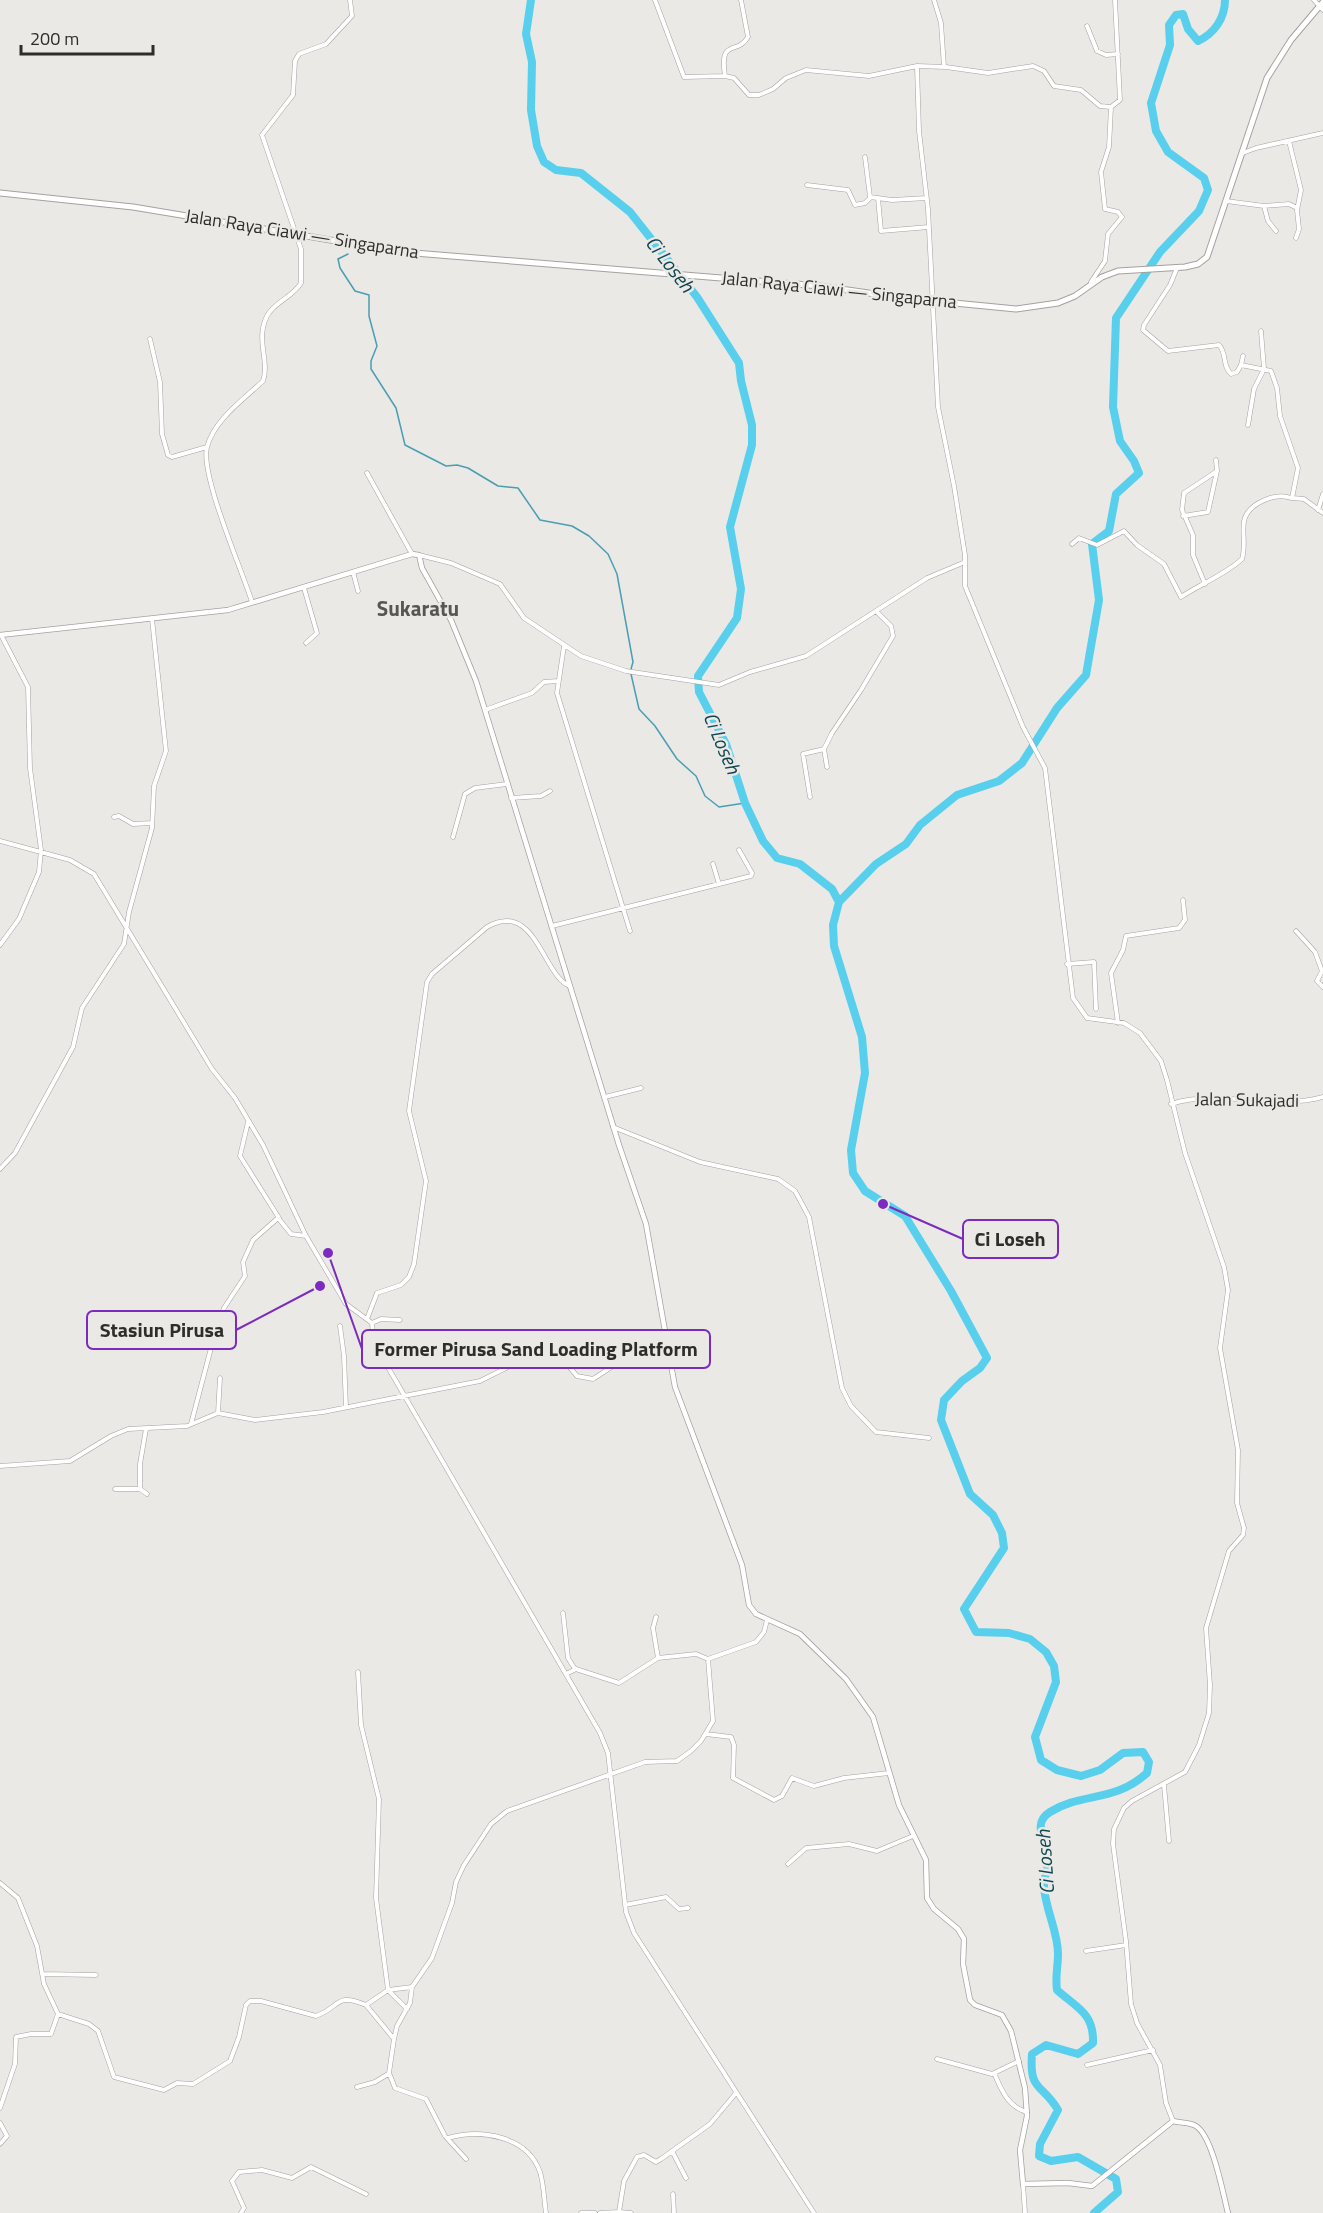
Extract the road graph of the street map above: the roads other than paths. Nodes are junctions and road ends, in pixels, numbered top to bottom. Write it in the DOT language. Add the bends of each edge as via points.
graph roads {
  1 [pos="350,0"];
  2 [pos="655,0"];
  3 [pos="741,0"];
  4 [pos="934,0"];
  5 [pos="1115,0"];
  6 [pos="1314,0"];
  7 [pos="1322,6"];
  8 [pos="1087,26"];
  9 [pos="1118,54"];
  10 [pos="917,66"];
  11 [pos="944,67"];
  12 [pos="725,75"];
  13 [pos="1112,107"];
  14 [pos="1323,133"];
  15 [pos="1289,141"];
  16 [pos="1240,154"];
  17 [pos="865,157"];
  18 [pos="807,185"];
  19 [pos="0,193"];
  20 [pos="871,197"];
  21 [pos="878,198"];
  22 [pos="927,198"];
  23 [pos="1226,200"];
  24 [pos="1264,206"];
  25 [pos="1297,208"];
  26 [pos="929,227"];
  27 [pos="1276,231"];
  28 [pos="294,233"];
  29 [pos="1296,238"];
  30 [pos="1177,268"];
  31 [pos="1086,288"];
  32 [pos="931,299"];
  33 [pos="1261,331"];
  34 [pos="150,339"];
  35 [pos="1243,356"];
  36 [pos="1241,365"];
  37 [pos="1264,369"];
  38 [pos="1248,425"];
  39 [pos="207,447"];
  40 [pos="1216,460"];
  41 [pos="1217,471"];
  42 [pos="367,473"];
  43 [pos="1323,494"];
  44 [pos="1292,498"];
  45 [pos="1318,510"];
  46 [pos="1323,513"];
  47 [pos="1183,516"];
  48 [pos="1072,543"];
  49 [pos="412,554"];
  50 [pos="419,555"];
  51 [pos="965,562"];
  52 [pos="352,571"];
  53 [pos="1206,585"];
  54 [pos="304,588"];
  55 [pos="358,591"];
  56 [pos="252,602"];
  57 [pos="877,612"];
  58 [pos="152,619"];
  59 [pos="0,635"];
  60 [pos="306,643"];
  61 [pos="564,646"];
  62 [pos="558,681"];
  63 [pos="484,710"];
  64 [pos="824,749"];
  65 [pos="827,767"];
  66 [pos="507,784"];
  67 [pos="550,791"];
  68 [pos="810,797"];
  69 [pos="511,798"];
  70 [pos="114,817"];
  71 [pos="152,823"];
  72 [pos="453,837"];
  73 [pos="0,841"];
  74 [pos="41,850"];
  75 [pos="739,850"];
  76 [pos="713,864"];
  77 [pos="719,884"];
  78 [pos="1183,900"];
  79 [pos="624,908"];
  80 [pos="127,927"];
  81 [pos="552,927"];
  82 [pos="630,931"];
  83 [pos="1296,932"];
  84 [pos="0,945"];
  85 [pos="1067,964"];
  86 [pos="571,986"];
  87 [pos="1323,987"];
  88 [pos="1096,1008"];
  89 [pos="1118,1023"];
  90 [pos="641,1088"];
  91 [pos="605,1097"];
  92 [pos="1323,1097"];
  93 [pos="1171,1104"];
  94 [pos="248,1122"];
  95 [pos="614,1127"];
  96 [pos="0,1169"];
  97 [pos="279,1219"];
  98 [pos="306,1236"];
  99 [pos="367,1319"];
  100 [pos="400,1320"];
  101 [pos="372,1323"];
  102 [pos="340,1326"];
  103 [pos="666,1343"];
  104 [pos="220,1378"];
  105 [pos="405,1397"];
  106 [pos="346,1407"];
  107 [pos="218,1413"];
  108 [pos="191,1424"];
  109 [pos="146,1429"];
  110 [pos="929,1438"];
  111 [pos="0,1466"];
  112 [pos="140,1489"];
  113 [pos="115,1490"];
  114 [pos="147,1494"];
  115 [pos="563,1613"];
  116 [pos="656,1617"];
  117 [pos="767,1620"];
  118 [pos="658,1658"];
  119 [pos="708,1659"];
  120 [pos="576,1669"];
  121 [pos="358,1672"];
  122 [pos="566,1674"];
  123 [pos="706,1734"];
  124 [pos="890,1773"];
  125 [pos="612,1774"];
  126 [pos="1164,1785"];
  127 [pos="913,1836"];
  128 [pos="1169,1841"];
  129 [pos="788,1864"];
  130 [pos="0,1883"];
  131 [pos="625,1905"];
  132 [pos="688,1908"];
  133 [pos="1126,1945"];
  134 [pos="1086,1951"];
  135 [pos="42,1974"];
  136 [pos="96,1975"];
  137 [pos="412,1987"];
  138 [pos="388,1990"];
  139 [pos="366,2005"];
  140 [pos="406,2009"];
  141 [pos="58,2013"];
  142 [pos="394,2039"];
  143 [pos="1153,2050"];
  144 [pos="936,2059"];
  145 [pos="1019,2061"];
  146 [pos="1087,2064"];
  147 [pos="389,2073"];
  148 [pos="994,2073"];
  149 [pos="357,2087"];
  150 [pos="736,2093"];
  151 [pos="0,2108"];
  152 [pos="1027,2112"];
  153 [pos="1173,2121"];
  154 [pos="0,2122"];
  155 [pos="448,2138"];
  156 [pos="0,2144"];
  157 [pos="672,2151"];
  158 [pos="466,2159"];
  159 [pos="686,2178"];
  160 [pos="1023,2184"];
  161 [pos="366,2194"];
  162 [pos="673,2194"];
  163 [pos="619,2212"];
  164 [pos="241,2213"];
  165 [pos="546,2213"];
  166 [pos="580,2213"];
  167 [pos="595,2213"];
  168 [pos="600,2213"];
  169 [pos="631,2213"];
  170 [pos="674,2213"];
  171 [pos="814,2213"];
  172 [pos="1025,2213"];
  173 [pos="1228,2213"];
  1 -- 28 [label="street" via="352,16 341,30 326,44 299,54 293,95 262,135"];
  2 -- 12 [label="street" via="684,77"];
  3 -- 12 [label="street" via="748,37 727,51 723,59"];
  4 -- 11 [label="street" via="941,23"];
  5 -- 9 [label="street"];
  6 -- 7 [label="street"];
  7 -- 16 [label="main road, Jalan Raya Ciawi — Singaparna" via="1291,40 1267,78"];
  8 -- 9 [label="street" via="1097,51 1108,56"];
  9 -- 13 [label="street" via="1120,100"];
  10 -- 11 [label="street"];
  10 -- 12 [label="street" via="869,76 806,70 759,95 749,95 734,78"];
  10 -- 22 [label="street"];
  11 -- 13 [label="street" via="988,73 1033,66 1044,71 1054,86 1081,90 1100,106"];
  13 -- 31 [label="street" via="1101,187 1105,209 1122,217 1108,234 1105,261"];
  14 -- 15 [label="street"];
  15 -- 16 [label="street"];
  15 -- 25 [label="street" via="1301,190"];
  16 -- 23 [label="main road, Jalan Raya Ciawi — Singaparna"];
  17 -- 20 [label="street"];
  18 -- 20 [label="street" via="848,190 855,205"];
  19 -- 28 [label="main road, Jalan Raya Ciawi — Singaparna" via="132,207"];
  20 -- 21 [label="street"];
  21 -- 22 [label="street"];
  21 -- 26 [label="street" via="880,231"];
  22 -- 26 [label="street"];
  23 -- 24 [label="street"];
  23 -- 30 [label="main road, Jalan Raya Ciawi — Singaparna" via="1207,257 1198,264"];
  24 -- 25 [label="street" via="1277,203"];
  24 -- 27 [label="street"];
  25 -- 29 [label="street" via="1300,225"];
  26 -- 32 [label="street"];
  28 -- 32 [label="main road, Jalan Raya Ciawi — Singaparna" via="402,252 820,286"];
  28 -- 39 [label="street" via="302,254 301,283 267,316 261,346 265,378 227,414"];
  30 -- 31 [label="main road, Jalan Raya Ciawi — Singaparna" via="1132,269 1102,277"];
  30 -- 36 [label="street" via="1143,330 1168,351 1220,345 1231,374 1238,372"];
  31 -- 32 [label="main road, Jalan Raya Ciawi — Singaparna" via="1058,303 1038,308"];
  32 -- 51 [label="street" via="938,407"];
  33 -- 37 [label="street"];
  34 -- 39 [label="street" via="160,382 162,434 168,455"];
  35 -- 36 [label="street"];
  36 -- 37 [label="street"];
  37 -- 38 [label="street" via="1254,389"];
  37 -- 44 [label="street" via="1273,374 1280,416 1298,468"];
  39 -- 56 [label="street" via="213,489"];
  40 -- 41 [label="street"];
  41 -- 47 [label="street" via="1184,492"];
  41 -- 47 [label="street" via="1208,512"];
  42 -- 49 [label="street"];
  43 -- 45 [label="street"];
  44 -- 45 [label="street" via="1304,499"];
  44 -- 53 [label="street" via="1272,497 1250,511 1244,523 1242,559"];
  45 -- 46 [label="street"];
  47 -- 53 [label="street" via="1193,535 1193,555"];
  48 -- 53 [label="street" via="1079,538 1092,544 1124,531 1164,564 1179,596"];
  49 -- 50 [label="street"];
  49 -- 52 [label="street"];
  50 -- 61 [label="street" via="451,563 500,584 524,618"];
  50 -- 63 [label="street" via="422,568 465,648"];
  51 -- 57 [label="street" via="927,578"];
  51 -- 85 [label="street" via="969,598 1045,768"];
  52 -- 54 [label="street"];
  52 -- 55 [label="street"];
  54 -- 56 [label="street"];
  54 -- 60 [label="street" via="316,633"];
  56 -- 58 [label="street" via="228,610"];
  57 -- 61 [label="street" via="806,656 750,672 728,683 700,684 626,671"];
  57 -- 64 [label="street" via="891,626 893,636"];
  58 -- 59 [label="street"];
  58 -- 71 [label="street" via="166,751 154,786"];
  59 -- 74 [label="street" via="28,687 30,768"];
  61 -- 62 [label="street"];
  62 -- 63 [label="street" via="544,682 532,693"];
  62 -- 79 [label="street" via="564,718"];
  63 -- 66 [label="street"];
  64 -- 65 [label="street"];
  64 -- 68 [label="street" via="803,754"];
  66 -- 69 [label="street"];
  66 -- 72 [label="street" via="475,788 465,794"];
  67 -- 69 [label="street" via="541,796"];
  69 -- 81 [label="street"];
  70 -- 71 [label="street" via="133,824"];
  71 -- 80 [label="street"];
  73 -- 74 [label="street"];
  74 -- 80 [label="street" via="94,874"];
  74 -- 84 [label="street" via="39,872 19,919"];
  75 -- 77 [label="street" via="752,875"];
  76 -- 77 [label="street"];
  77 -- 79 [label="street"];
  78 -- 89 [label="street" via="1186,918 1179,928 1126,936 1111,973"];
  79 -- 81 [label="street"];
  79 -- 82 [label="street"];
  80 -- 94 [label="street"];
  80 -- 96 [label="street" via="119,955 82,1008 73,1047 15,1153"];
  81 -- 86 [label="street"];
  83 -- 87 [label="street" via="1318,956 1322,971 1317,981"];
  85 -- 88 [label="street" via="1094,962"];
  85 -- 89 [label="street" via="1073,998 1082,1013 1091,1019"];
  86 -- 91 [label="street"];
  86 -- 99 [label="street" via="560,980 534,937 508,922 487,927 427,982 409,1112 426,1181 414,1264 401,1285 377,1293"];
  89 -- 93 [label="street" via="1140,1034 1161,1061"];
  90 -- 91 [label="street"];
  91 -- 95 [label="street"];
  92 -- 93 [label="street, Jalan Sukajadi" via="1284,1104 1192,1097"];
  93 -- 126 [label="street" via="1228,1290 1220,1348 1238,1450 1237,1503 1244,1528 1229,1551 1206,1628 1209,1713 1185,1772"];
  94 -- 97 [label="street" via="240,1156"];
  94 -- 98 [label="street" via="278,1172"];
  95 -- 103 [label="street" via="651,1240"];
  95 -- 110 [label="street" via="700,1162 778,1179 795,1191 809,1217 847,1401 876,1432"];
  97 -- 98 [label="street" via="291,1234"];
  97 -- 108 [label="street" via="252,1240 243,1262 244,1276 224,1308 207,1355"];
  98 -- 99 [label="street" via="346,1304"];
  99 -- 101 [label="street"];
  100 -- 101 [label="street" via="381,1319"];
  101 -- 105 [label="street" via="382,1357"];
  102 -- 106 [label="street"];
  103 -- 105 [label="street" via="622,1358 592,1379 577,1376 565,1362 552,1359 512,1365 480,1381"];
  103 -- 117 [label="street" via="675,1387 741,1565 749,1605"];
  104 -- 107 [label="street"];
  105 -- 106 [label="street"];
  105 -- 122 [label="street"];
  106 -- 107 [label="street" via="255,1420"];
  107 -- 108 [label="street"];
  108 -- 109 [label="street"];
  109 -- 111 [label="street" via="119,1432 67,1462"];
  109 -- 112 [label="street"];
  112 -- 113 [label="street"];
  112 -- 114 [label="street"];
  115 -- 120 [label="street" via="568,1658"];
  116 -- 118 [label="street" via="653,1628"];
  117 -- 119 [label="street" via="756,1642"];
  117 -- 124 [label="street" via="800,1634 846,1679 873,1717"];
  118 -- 119 [label="street" via="696,1654"];
  118 -- 120 [label="street" via="619,1683"];
  119 -- 123 [label="street" via="714,1716"];
  120 -- 122 [label="street"];
  121 -- 138 [label="street" via="361,1725 379,1799 376,1905"];
  122 -- 125 [label="street" via="600,1733"];
  123 -- 124 [label="street" via="731,1737 733,1778 774,1800 782,1796 792,1778 814,1786"];
  123 -- 125 [label="street" via="678,1761 645,1762"];
  124 -- 127 [label="street"];
  125 -- 131 [label="street"];
  125 -- 137 [label="street" via="507,1811 495,1820 478,1841 456,1881 432,1958"];
  126 -- 128 [label="street"];
  126 -- 133 [label="street" via="1132,1801 1114,1829"];
  127 -- 129 [label="street" via="877,1851 849,1844 806,1848"];
  127 -- 145 [label="street" via="926,1860 925,1891 930,1905 964,1939 963,1964 970,2000 1005,2017"];
  130 -- 135 [label="street" via="18,1898 37,1946"];
  131 -- 132 [label="street" via="666,1897 679,1909"];
  131 -- 150 [label="street" via="634,1933"];
  133 -- 134 [label="street"];
  133 -- 143 [label="street" via="1131,2004"];
  135 -- 136 [label="street"];
  135 -- 141 [label="street"];
  137 -- 138 [label="street"];
  137 -- 140 [label="street"];
  138 -- 139 [label="street"];
  138 -- 140 [label="street"];
  139 -- 141 [label="street" via="344,1999 312,2016 250,2001 230,2061 193,2084 161,2090 114,2077 97,2029"];
  139 -- 142 [label="street"];
  140 -- 142 [label="street"];
  141 -- 151 [label="street" via="51,2034 16,2037 15,2064"];
  142 -- 147 [label="street"];
  143 -- 146 [label="street"];
  143 -- 153 [label="street"];
  144 -- 148 [label="street"];
  145 -- 148 [label="street"];
  145 -- 152 [label="street"];
  147 -- 149 [label="street"];
  147 -- 155 [label="street" via="394,2088 428,2100"];
  148 -- 152 [label="street" via="1014,2107"];
  150 -- 157 [label="street" via="710,2124"];
  150 -- 171 [label="street"];
  152 -- 160 [label="street" via="1020,2150"];
  153 -- 160 [label="street" via="1092,2186"];
  153 -- 173 [label="street" via="1192,2124 1201,2131 1220,2176"];
  154 -- 156 [label="street" via="7,2136"];
  155 -- 158 [label="street"];
  155 -- 165 [label="street" via="485,2133 519,2147 540,2172"];
  157 -- 159 [label="street"];
  157 -- 163 [label="street" via="658,2161 637,2157 624,2181"];
  160 -- 172 [label="street"];
  161 -- 164 [label="street" via="311,2167 292,2178 262,2170 239,2172 232,2181 244,2208"];
  162 -- 170 [label="street"];
  163 -- 168 [label="street"];
  163 -- 169 [label="street"];
  166 -- 167 [label="street"];
}
